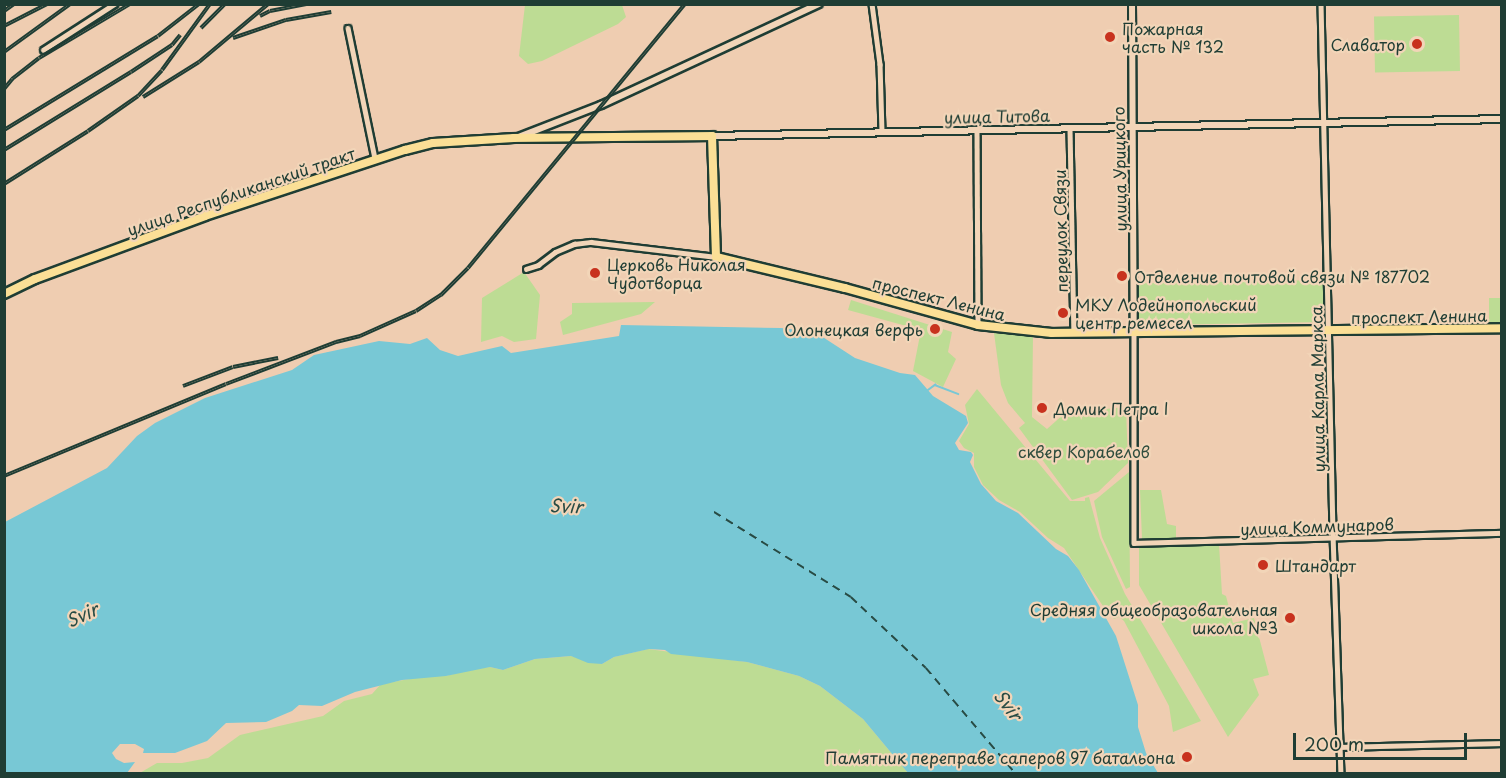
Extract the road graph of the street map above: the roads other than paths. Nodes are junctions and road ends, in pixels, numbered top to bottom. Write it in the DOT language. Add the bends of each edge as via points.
graph roads {
  1 [pos="114,4"];
  2 [pos="819,4"];
  3 [pos="872,4"];
  4 [pos="1132,4"];
  5 [pos="1321,4"];
  6 [pos="348,28"];
  7 [pos="43,50"];
  8 [pos="1502,119"];
  9 [pos="1323,123"];
  10 [pos="1132,126"];
  11 [pos="1070,129"];
  12 [pos="976,130"];
  13 [pos="882,131"];
  14 [pos="712,136"];
  15 [pos="514,138"];
  16 [pos="493,140"];
  17 [pos="375,158"];
  18 [pos="716,257"];
  19 [pos="526,269"];
  20 [pos="4,294"];
  21 [pos="978,326"];
  22 [pos="1502,328"];
  23 [pos="1328,330"];
  24 [pos="1074,333"];
  25 [pos="1134,333"];
  26 [pos="1502,533"];
  27 [pos="1333,537"];
  28 [pos="1502,743"];
  29 [pos="1340,747"];
  30 [pos="1341,774"];
  1 -- 7 [label="street"];
  2 -- 15 [label="street" via="601,105"];
  3 -- 13 [label="street" via="880,64"];
  4 -- 10 [label="street, улица Урицкого"];
  5 -- 9 [label="street, улица Карла Маркса"];
  6 -- 17 [label="street"];
  8 -- 9 [label="street, улица Титова"];
  9 -- 10 [label="street, улица Титова"];
  9 -- 23 [label="street, улица Карла Маркса"];
  10 -- 11 [label="street, улица Титова"];
  10 -- 25 [label="street, улица Урицкого"];
  11 -- 12 [label="street, улица Титова"];
  11 -- 24 [label="street, переулок Связи"];
  12 -- 13 [label="street, улица Титова"];
  12 -- 21 [label="street"];
  13 -- 14 [label="street, улица Титова"];
  14 -- 15 [label="main road, улица Титова"];
  14 -- 18 [label="main road"];
  15 -- 16 [label="main road, улица Титова"];
  16 -- 17 [label="main road, улица Республиканский тракт" via="433,143"];
  17 -- 20 [label="main road, улица Республиканский тракт" via="186,223"];
  18 -- 19 [label="street, проспект Ленина" via="591,242 574,244"];
  18 -- 21 [label="main road, проспект Ленина"];
  21 -- 24 [label="main road, проспект Ленина"];
  22 -- 23 [label="main road, проспект Ленина"];
  23 -- 25 [label="main road, проспект Ленина"];
  23 -- 27 [label="street, улица Карла Маркса"];
  24 -- 25 [label="main road, проспект Ленина"];
  25 -- 27 [label="street, улица Коммунаров" via="1134,543"];
  26 -- 27 [label="street, улица Коммунаров"];
  27 -- 29 [label="street, улица Карла Маркса"];
  28 -- 29 [label="street"];
  29 -- 30 [label="street, улица Карла Маркса"];
}
